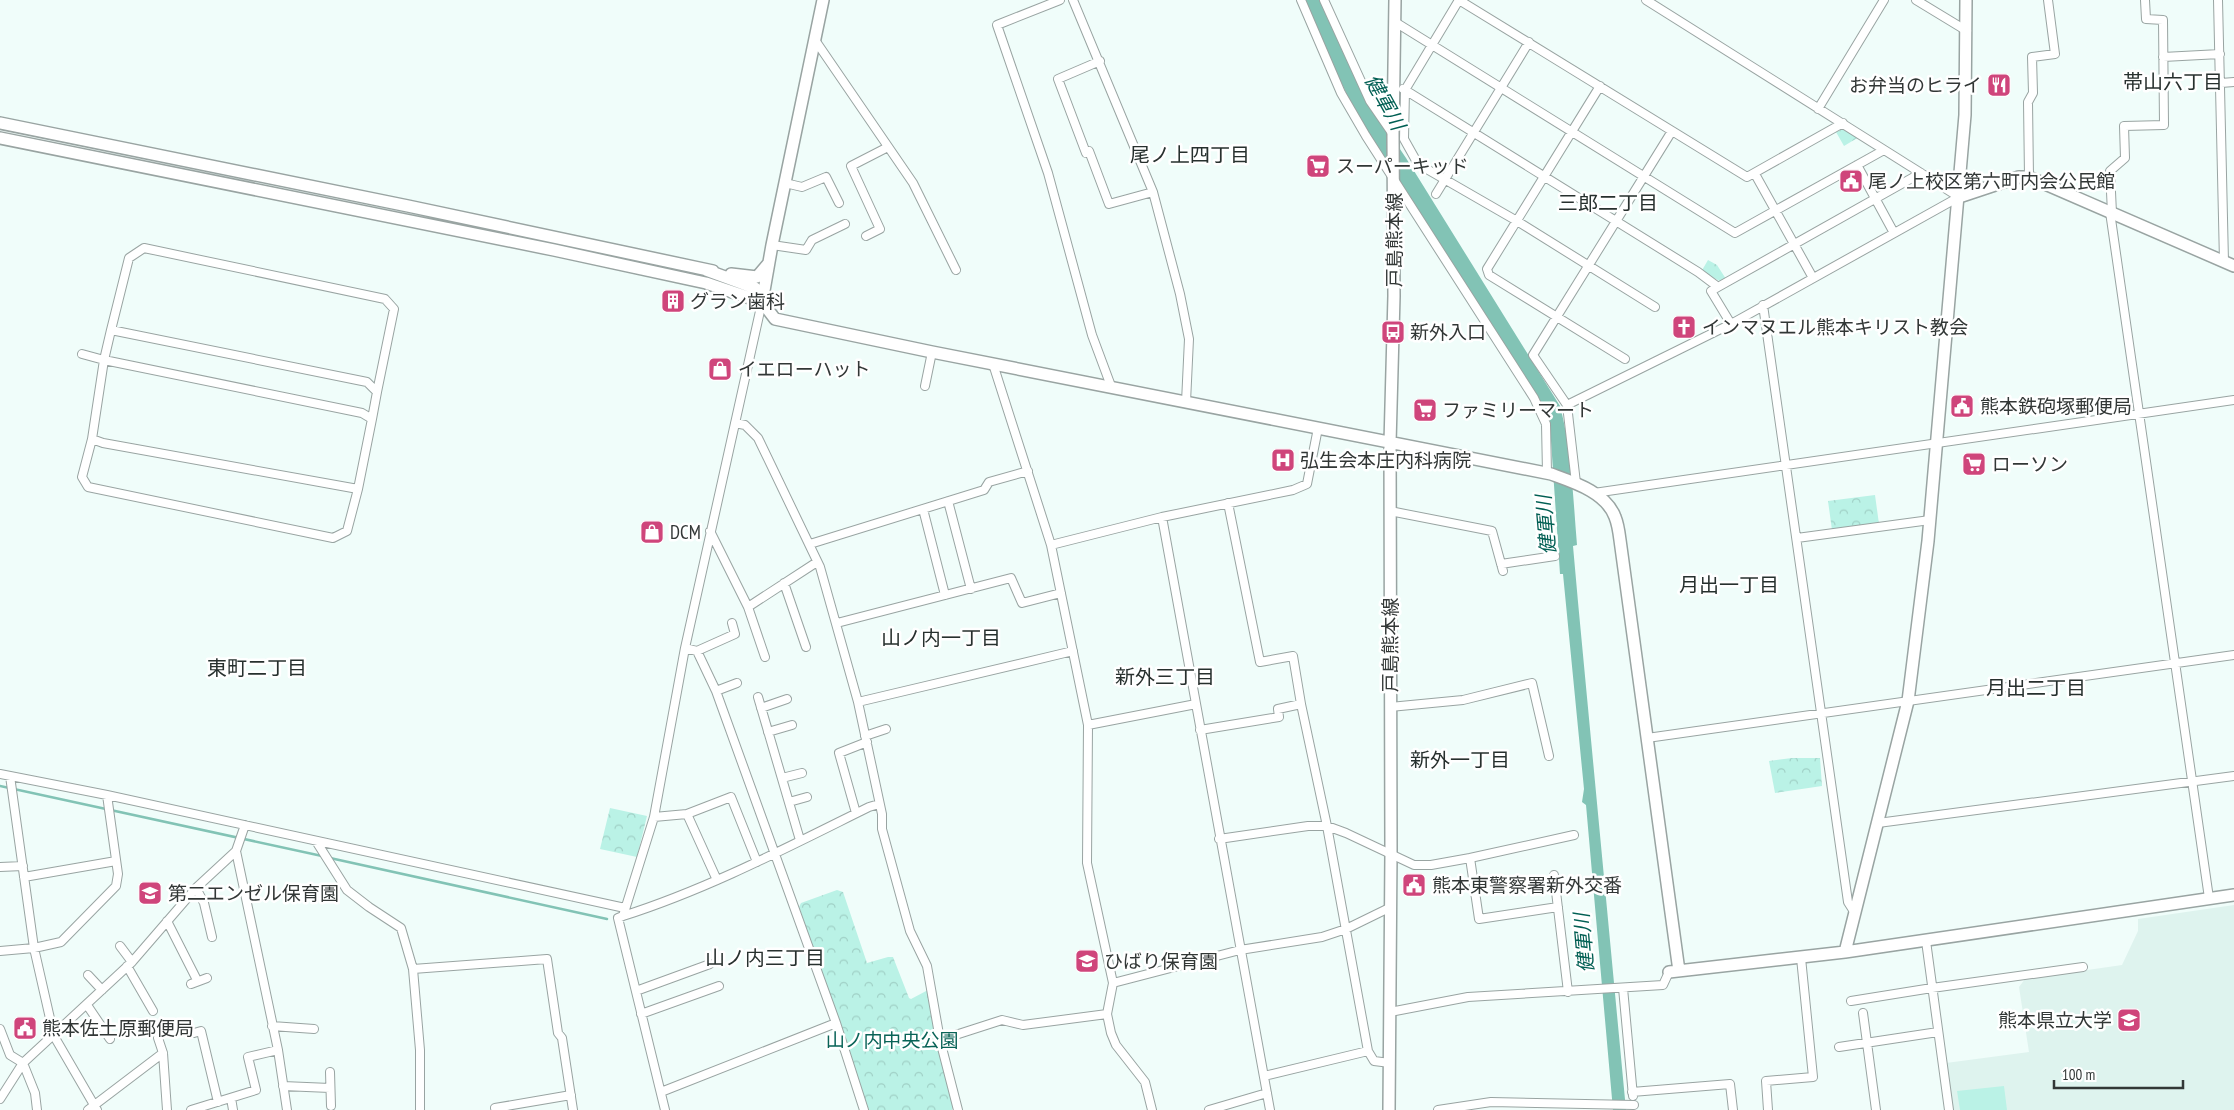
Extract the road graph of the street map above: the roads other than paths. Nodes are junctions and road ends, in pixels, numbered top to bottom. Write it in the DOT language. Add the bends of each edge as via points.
graph roads {
  1 [pos="823,0"];
  2 [pos="1060,0"];
  3 [pos="1073,0"];
  4 [pos="1301,0"];
  5 [pos="1324,0"];
  6 [pos="1395,0"];
  7 [pos="1459,0"];
  8 [pos="1646,0"];
  9 [pos="1884,0"];
  10 [pos="1916,0"];
  11 [pos="1966,0"];
  12 [pos="2048,0"];
  13 [pos="2145,0"];
  14 [pos="2218,0"];
  15 [pos="1395,22"];
  16 [pos="1967,31"];
  17 [pos="815,40"];
  18 [pos="1529,42"];
  19 [pos="1432,45"];
  20 [pos="2220,54"];
  21 [pos="2163,56"];
  22 [pos="1100,61"];
  23 [pos="2221,82"];
  24 [pos="2234,82"];
  25 [pos="1600,86"];
  26 [pos="1399,87"];
  27 [pos="1501,88"];
  28 [pos="1818,109"];
  29 [pos="0,122"];
  30 [pos="1843,124"];
  31 [pos="1672,131"];
  32 [pos="1572,132"];
  33 [pos="1473,133"];
  34 [pos="1393,134"];
  35 [pos="0,138"];
  36 [pos="888,147"];
  37 [pos="1884,150"];
  38 [pos="1857,165"];
  39 [pos="1921,173"];
  40 [pos="1755,174"];
  41 [pos="1644,176"];
  42 [pos="1544,177"];
  43 [pos="2029,177"];
  44 [pos="1445,179"];
  45 [pos="1393,181"];
  46 [pos="785,183"];
  47 [pos="1153,192"];
  48 [pos="1436,194"];
  49 [pos="1958,197"];
  50 [pos="1875,199"];
  51 [pos="839,203"];
  52 [pos="1775,210"];
  53 [pos="2111,213"];
  54 [pos="1517,221"];
  55 [pos="1616,221"];
  56 [pos="845,224"];
  57 [pos="1894,233"];
  58 [pos="866,236"];
  59 [pos="1794,244"];
  60 [pos="772,245"];
  61 [pos="768,264"];
  62 [pos="2229,264"];
  63 [pos="1588,266"];
  64 [pos="706,270"];
  65 [pos="956,270"];
  66 [pos="1813,278"];
  67 [pos="1718,287"];
  68 [pos="762,302"];
  69 [pos="1763,305"];
  70 [pos="1656,307"];
  71 [pos="1557,317"];
  72 [pos="1731,324"];
  73 [pos="111,330"];
  74 [pos="932,352"];
  75 [pos="82,354"];
  76 [pos="1626,359"];
  77 [pos="104,360"];
  78 [pos="993,364"];
  79 [pos="924,386"];
  80 [pos="1111,386"];
  81 [pos="377,392"];
  82 [pos="2234,400"];
  83 [pos="1186,402"];
  84 [pos="1567,405"];
  85 [pos="2139,413"];
  86 [pos="372,419"];
  87 [pos="735,423"];
  88 [pos="1318,428"];
  89 [pos="92,439"];
  90 [pos="1390,443"];
  91 [pos="1937,444"];
  92 [pos="1786,466"];
  93 [pos="1028,471"];
  94 [pos="1549,474"];
  95 [pos="1574,482"];
  96 [pos="358,489"];
  97 [pos="1594,493"];
  98 [pos="948,501"];
  99 [pos="1228,503"];
  100 [pos="923,509"];
  101 [pos="1390,512"];
  102 [pos="1162,517"];
  103 [pos="1930,520"];
  104 [pos="710,531"];
  105 [pos="1797,538"];
  106 [pos="810,544"];
  107 [pos="1051,545"];
  108 [pos="1555,556"];
  109 [pos="818,562"];
  110 [pos="784,583"];
  111 [pos="971,588"];
  112 [pos="1061,594"];
  113 [pos="945,595"];
  114 [pos="748,607"];
  115 [pos="837,622"];
  116 [pos="732,623"];
  117 [pos="806,646"];
  118 [pos="685,648"];
  119 [pos="697,650"];
  120 [pos="1073,651"];
  121 [pos="2234,655"];
  122 [pos="766,657"];
  123 [pos="2176,663"];
  124 [pos="737,683"];
  125 [pos="716,691"];
  126 [pos="758,697"];
  127 [pos="786,699"];
  128 [pos="1908,701"];
  129 [pos="858,702"];
  130 [pos="1196,704"];
  131 [pos="1301,704"];
  132 [pos="1390,707"];
  133 [pos="761,708"];
  134 [pos="1822,714"];
  135 [pos="792,725"];
  136 [pos="1088,725"];
  137 [pos="886,729"];
  138 [pos="1200,730"];
  139 [pos="768,732"];
  140 [pos="1647,738"];
  141 [pos="866,739"];
  142 [pos="1549,756"];
  143 [pos="802,773"];
  144 [pos="0,774"];
  145 [pos="10,776"];
  146 [pos="2234,776"];
  147 [pos="782,778"];
  148 [pos="2193,783"];
  149 [pos="107,795"];
  150 [pos="807,797"];
  151 [pos="789,802"];
  152 [pos="879,804"];
  153 [pos="856,813"];
  154 [pos="687,814"];
  155 [pos="654,817"];
  156 [pos="1878,823"];
  157 [pos="245,825"];
  158 [pos="1327,826"];
  159 [pos="1574,835"];
  160 [pos="1219,839"];
  161 [pos="800,840"];
  162 [pos="316,841"];
  163 [pos="236,851"];
  164 [pos="1391,853"];
  165 [pos="775,854"];
  166 [pos="1470,858"];
  167 [pos="116,861"];
  168 [pos="756,862"];
  169 [pos="23,866"];
  170 [pos="0,867"];
  171 [pos="1554,875"];
  172 [pos="24,877"];
  173 [pos="716,880"];
  174 [pos="196,888"];
  175 [pos="2234,895"];
  176 [pos="2210,898"];
  177 [pos="1558,907"];
  178 [pos="625,908"];
  179 [pos="1389,908"];
  180 [pos="1855,914"];
  181 [pos="622,916"];
  182 [pos="167,921"];
  183 [pos="1345,929"];
  184 [pos="212,937"];
  185 [pos="1926,941"];
  186 [pos="120,946"];
  187 [pos="34,948"];
  188 [pos="1240,950"];
  189 [pos="0,951"];
  190 [pos="1845,952"];
  191 [pos="1801,958"];
  192 [pos="130,964"];
  193 [pos="710,964"];
  194 [pos="2083,968"];
  195 [pos="413,969"];
  196 [pos="1674,971"];
  197 [pos="88,976"];
  198 [pos="207,978"];
  199 [pos="1113,983"];
  200 [pos="718,986"];
  201 [pos="1622,988"];
  202 [pos="1932,988"];
  203 [pos="102,990"];
  204 [pos="636,991"];
  205 [pos="1568,992"];
  206 [pos="1851,1001"];
  207 [pos="87,1005"];
  208 [pos="153,1011"];
  209 [pos="1390,1012"];
  210 [pos="1863,1013"];
  211 [pos="642,1014"];
  212 [pos="1107,1014"];
  213 [pos="836,1023"];
  214 [pos="272,1026"];
  215 [pos="0,1029"];
  216 [pos="314,1029"];
  217 [pos="1938,1032"];
  218 [pos="194,1033"];
  219 [pos="54,1036"];
  220 [pos="158,1038"];
  221 [pos="110,1039"];
  222 [pos="940,1040"];
  223 [pos="1866,1042"];
  224 [pos="1840,1047"];
  225 [pos="278,1050"];
  226 [pos="1368,1051"];
  227 [pos="163,1053"];
  228 [pos="23,1063"];
  229 [pos="1390,1063"];
  230 [pos="330,1072"];
  231 [pos="1264,1076"];
  232 [pos="283,1086"];
  233 [pos="330,1088"];
  234 [pos="661,1092"];
  235 [pos="1632,1092"];
  236 [pos="1267,1093"];
  237 [pos="571,1095"];
  238 [pos="0,1097"];
  239 [pos="231,1098"];
  240 [pos="218,1102"];
  241 [pos="331,1106"];
  242 [pos="1479,1107"];
  243 [pos="1633,1107"];
  244 [pos="93,1108"];
  245 [pos="495,1108"];
  246 [pos="197,1109"];
  247 [pos="38,1110"];
  248 [pos="168,1110"];
  249 [pos="233,1110"];
  250 [pos="287,1110"];
  251 [pos="420,1110"];
  252 [pos="573,1110"];
  253 [pos="665,1110"];
  254 [pos="864,1110"];
  255 [pos="958,1110"];
  256 [pos="1152,1110"];
  257 [pos="1209,1110"];
  258 [pos="1270,1110"];
  259 [pos="1389,1110"];
  260 [pos="1438,1110"];
  261 [pos="1733,1110"];
  262 [pos="1768,1110"];
  263 [pos="1876,1110"];
  264 [pos="1949,1110"];
  1 -- 17 [label="street"];
  2 -- 80 [label="street" via="996,25 1048,173 1092,335"];
  3 -- 22 [label="street"];
  4 -- 45 [label="street" via="1341,93"];
  5 -- 34 [label="street" via="1370,101"];
  6 -- 15 [label="street"];
  7 -- 18 [label="street"];
  7 -- 19 [label="street"];
  8 -- 28 [label="street"];
  9 -- 28 [label="street"];
  10 -- 16 [label="street"];
  11 -- 16 [label="street"];
  12 -- 43 [label="street" via="2055,54 2032,57 2033,93 2028,102"];
  13 -- 21 [label="street" via="2146,19 2163,20"];
  14 -- 20 [label="street"];
  15 -- 19 [label="street"];
  15 -- 26 [label="street"];
  16 -- 49 [label="street" via="1965,115"];
  17 -- 36 [label="street"];
  17 -- 46 [label="street"];
  18 -- 25 [label="street"];
  18 -- 27 [label="street"];
  19 -- 26 [label="street"];
  19 -- 27 [label="street"];
  20 -- 21 [label="street"];
  20 -- 23 [label="street"];
  21 -- 53 [label="street" via="2164,125 2124,126 2125,158 2110,171"];
  22 -- 47 [label="street"];
  22 -- 47 [label="street" via="1058,79 1109,204"];
  23 -- 24 [label="street"];
  23 -- 62 [label="street"];
  25 -- 31 [label="street"];
  25 -- 32 [label="street"];
  26 -- 33 [label="street"];
  26 -- 34 [label="street"];
  26 -- 44 [label="street" via="1404,139 1418,164"];
  27 -- 32 [label="street"];
  27 -- 33 [label="street"];
  28 -- 30 [label="street"];
  29 -- 64 [label="street"];
  30 -- 37 [label="street"];
  30 -- 40 [label="street"];
  31 -- 40 [label="street" via="1747,177"];
  31 -- 41 [label="street"];
  32 -- 41 [label="street"];
  32 -- 42 [label="street"];
  33 -- 42 [label="street"];
  33 -- 44 [label="street"];
  34 -- 45 [label="street, 戸島熊本線"];
  35 -- 68 [label="street" via="554,250 706,283"];
  36 -- 58 [label="street" via="851,166 880,229"];
  36 -- 65 [label="street" via="913,183"];
  37 -- 38 [label="street"];
  37 -- 39 [label="street"];
  38 -- 50 [label="street"];
  38 -- 52 [label="street"];
  39 -- 49 [label="street"];
  39 -- 50 [label="street"];
  40 -- 52 [label="street"];
  41 -- 52 [label="street" via="1735,233"];
  41 -- 55 [label="street"];
  42 -- 54 [label="street"];
  42 -- 55 [label="street"];
  43 -- 49 [label="street" via="2019,176"];
  43 -- 53 [label="street"];
  44 -- 48 [label="street"];
  44 -- 54 [label="street"];
  45 -- 90 [label="street, 戸島熊本線"];
  45 -- 94 [label="street" via="1534,398 1546,424"];
  46 -- 51 [label="street" via="802,188 826,176"];
  46 -- 60 [label="street"];
  47 -- 83 [label="street" via="1189,339"];
  49 -- 57 [label="street"];
  49 -- 91 [label="street"];
  50 -- 57 [label="street"];
  50 -- 59 [label="street"];
  52 -- 59 [label="street"];
  53 -- 62 [label="street"];
  53 -- 85 [label="street"];
  54 -- 63 [label="street"];
  54 -- 71 [label="street" via="1487,269 1489,276"];
  55 -- 63 [label="street"];
  55 -- 67 [label="street"];
  56 -- 60 [label="street" via="812,240 806,250"];
  57 -- 66 [label="street"];
  59 -- 66 [label="street"];
  59 -- 67 [label="street"];
  60 -- 61 [label="street"];
  61 -- 64 [label="street" via="757,277"];
  61 -- 68 [label="street"];
  63 -- 70 [label="street"];
  63 -- 71 [label="street"];
  64 -- 68 [label="street" via="754,288"];
  66 -- 69 [label="street"];
  67 -- 72 [label="street" via="1711,291"];
  68 -- 74 [label="street" via="775,319"];
  68 -- 87 [label="street"];
  69 -- 72 [label="street"];
  69 -- 92 [label="street"];
  71 -- 76 [label="street"];
  71 -- 84 [label="street" via="1533,355"];
  72 -- 84 [label="street"];
  73 -- 77 [label="street"];
  73 -- 81 [label="street" via="367,382"];
  73 -- 81 [label="street" via="129,258 144,248 386,298 394,309"];
  74 -- 78 [label="street"];
  74 -- 79 [label="street"];
  75 -- 77 [label="street"];
  77 -- 86 [label="street" via="362,413"];
  77 -- 89 [label="street"];
  78 -- 80 [label="street"];
  78 -- 93 [label="street"];
  80 -- 83 [label="street"];
  81 -- 86 [label="street"];
  82 -- 85 [label="street"];
  83 -- 88 [label="street"];
  84 -- 95 [label="street"];
  85 -- 91 [label="street"];
  85 -- 123 [label="street"];
  86 -- 96 [label="street"];
  87 -- 104 [label="street"];
  87 -- 106 [label="street" via="745,425 758,438"];
  88 -- 90 [label="street"];
  88 -- 99 [label="street" via="1307,484 1293,490"];
  89 -- 96 [label="street"];
  89 -- 96 [label="street" via="82,477 88,487 333,538 347,530"];
  90 -- 94 [label="street"];
  90 -- 101 [label="street, 戸島熊本線"];
  91 -- 92 [label="street"];
  91 -- 103 [label="street"];
  92 -- 97 [label="street"];
  92 -- 105 [label="street"];
  93 -- 98 [label="street" via="989,482 984,490"];
  93 -- 107 [label="street"];
  94 -- 95 [label="street"];
  95 -- 97 [label="street"];
  97 -- 140 [label="street" via="1606,502 1616,517"];
  98 -- 100 [label="street"];
  98 -- 111 [label="street"];
  99 -- 102 [label="street"];
  99 -- 131 [label="street" via="1260,662 1293,656"];
  100 -- 106 [label="street"];
  100 -- 113 [label="street"];
  101 -- 108 [label="street" via="1492,531 1502,567"];
  101 -- 132 [label="street, 戸島熊本線"];
  102 -- 107 [label="street"];
  102 -- 130 [label="street"];
  103 -- 105 [label="street"];
  103 -- 128 [label="street"];
  104 -- 114 [label="street"];
  104 -- 118 [label="street"];
  105 -- 134 [label="street"];
  106 -- 109 [label="street"];
  107 -- 112 [label="street"];
  109 -- 110 [label="street"];
  109 -- 115 [label="street"];
  110 -- 114 [label="street"];
  110 -- 117 [label="street"];
  111 -- 112 [label="street" via="1011,578 1022,603"];
  111 -- 113 [label="street"];
  112 -- 120 [label="street"];
  113 -- 115 [label="street"];
  114 -- 122 [label="street"];
  115 -- 129 [label="street"];
  116 -- 119 [label="street" via="735,634"];
  118 -- 119 [label="street"];
  118 -- 155 [label="street"];
  119 -- 125 [label="street"];
  120 -- 129 [label="street"];
  120 -- 136 [label="street"];
  121 -- 123 [label="street"];
  123 -- 128 [label="street"];
  123 -- 148 [label="street"];
  124 -- 125 [label="street"];
  125 -- 165 [label="street"];
  126 -- 133 [label="street"];
  127 -- 133 [label="street"];
  128 -- 134 [label="street"];
  128 -- 156 [label="street"];
  129 -- 141 [label="street"];
  130 -- 136 [label="street"];
  130 -- 138 [label="street"];
  131 -- 138 [label="street" via="1278,709 1279,717"];
  131 -- 158 [label="street"];
  132 -- 142 [label="street" via="1463,700 1532,683"];
  132 -- 164 [label="street, 戸島熊本線"];
  133 -- 139 [label="street"];
  134 -- 140 [label="street"];
  134 -- 180 [label="street" via="1848,902"];
  135 -- 139 [label="street"];
  136 -- 199 [label="street" via="1087,863"];
  137 -- 141 [label="street"];
  138 -- 160 [label="street"];
  139 -- 147 [label="street"];
  140 -- 196 [label="street"];
  141 -- 152 [label="street"];
  141 -- 153 [label="street" via="840,753"];
  143 -- 147 [label="street"];
  144 -- 145 [label="street"];
  145 -- 149 [label="street"];
  145 -- 169 [label="street"];
  146 -- 148 [label="street"];
  147 -- 151 [label="street"];
  148 -- 156 [label="street"];
  148 -- 176 [label="street"];
  149 -- 157 [label="street"];
  149 -- 167 [label="street"];
  150 -- 151 [label="street"];
  151 -- 161 [label="street"];
  152 -- 153 [label="street"];
  152 -- 222 [label="street" via="882,829 910,931 927,966"];
  153 -- 161 [label="street"];
  154 -- 155 [label="street"];
  154 -- 168 [label="street" via="731,797"];
  154 -- 173 [label="street"];
  155 -- 178 [label="street"];
  156 -- 180 [label="street"];
  157 -- 162 [label="street"];
  157 -- 163 [label="street"];
  158 -- 160 [label="street"];
  158 -- 164 [label="street"];
  158 -- 183 [label="street"];
  159 -- 166 [label="street"];
  160 -- 188 [label="street"];
  161 -- 165 [label="street"];
  162 -- 178 [label="street"];
  162 -- 195 [label="street" via="347,890 401,928"];
  163 -- 174 [label="street"];
  163 -- 214 [label="street"];
  164 -- 166 [label="street" via="1414,865 1431,866"];
  164 -- 179 [label="street, 戸島熊本線"];
  165 -- 168 [label="street"];
  165 -- 213 [label="street"];
  166 -- 177 [label="street" via="1479,919"];
  167 -- 172 [label="street"];
  167 -- 187 [label="street" via="116,886 61,942"];
  168 -- 173 [label="street"];
  169 -- 170 [label="street"];
  169 -- 172 [label="street"];
  171 -- 177 [label="street"];
  172 -- 187 [label="street"];
  173 -- 181 [label="street" via="672,900"];
  174 -- 182 [label="street"];
  174 -- 184 [label="street" via="204,903"];
  175 -- 176 [label="street"];
  176 -- 185 [label="street"];
  177 -- 205 [label="street"];
  178 -- 181 [label="street"];
  179 -- 183 [label="street"];
  179 -- 209 [label="street, 戸島熊本線"];
  180 -- 190 [label="street"];
  181 -- 204 [label="street" via="618,918"];
  182 -- 192 [label="street"];
  182 -- 198 [label="street" via="194,982"];
  183 -- 188 [label="street" via="1322,937"];
  183 -- 226 [label="street"];
  185 -- 190 [label="street"];
  185 -- 202 [label="street"];
  186 -- 192 [label="street"];
  187 -- 189 [label="street"];
  187 -- 219 [label="street"];
  188 -- 199 [label="street"];
  188 -- 231 [label="street"];
  190 -- 191 [label="street"];
  191 -- 196 [label="street"];
  191 -- 262 [label="street" via="1813,1077 1766,1081"];
  192 -- 203 [label="street"];
  192 -- 208 [label="street"];
  193 -- 204 [label="street"];
  194 -- 202 [label="street"];
  195 -- 237 [label="street" via="547,958"];
  195 -- 251 [label="street" via="420,1050"];
  196 -- 201 [label="street" via="1663,985"];
  197 -- 203 [label="street"];
  199 -- 212 [label="street"];
  200 -- 211 [label="street"];
  201 -- 205 [label="street"];
  201 -- 235 [label="street"];
  202 -- 206 [label="street"];
  202 -- 217 [label="street"];
  203 -- 207 [label="street"];
  204 -- 211 [label="street"];
  205 -- 209 [label="street" via="1468,997"];
  207 -- 219 [label="street"];
  207 -- 221 [label="street"];
  209 -- 229 [label="street, 戸島熊本線"];
  210 -- 223 [label="street"];
  211 -- 234 [label="street"];
  212 -- 222 [label="street" via="1023,1025 1002,1020"];
  212 -- 256 [label="street" via="1116,1045 1145,1082"];
  213 -- 234 [label="street"];
  213 -- 254 [label="street"];
  214 -- 216 [label="street"];
  214 -- 225 [label="street"];
  215 -- 228 [label="street" via="10,1054"];
  217 -- 223 [label="street"];
  217 -- 264 [label="street"];
  218 -- 240 [label="street" via="201,1031"];
  219 -- 228 [label="street"];
  219 -- 244 [label="street"];
  220 -- 227 [label="street"];
  222 -- 255 [label="street"];
  223 -- 224 [label="street"];
  223 -- 263 [label="street"];
  225 -- 232 [label="street"];
  225 -- 239 [label="street" via="248,1057 256,1090"];
  226 -- 229 [label="street" via="1374,1061"];
  226 -- 231 [label="street"];
  227 -- 244 [label="street"];
  227 -- 248 [label="street"];
  228 -- 238 [label="street"];
  228 -- 247 [label="street" via="36,1093"];
  229 -- 259 [label="street, 戸島熊本線"];
  230 -- 233 [label="street"];
  231 -- 236 [label="street"];
  232 -- 233 [label="street"];
  232 -- 250 [label="street"];
  233 -- 241 [label="street"];
  234 -- 253 [label="street"];
  235 -- 243 [label="street"];
  235 -- 261 [label="street" via="1730,1084"];
  236 -- 257 [label="street"];
  236 -- 258 [label="street"];
  237 -- 245 [label="street"];
  237 -- 252 [label="street"];
  239 -- 240 [label="street"];
  239 -- 249 [label="street"];
  240 -- 246 [label="street"];
  242 -- 243 [label="street" via="1491,1102"];
  242 -- 260 [label="street"];
}
